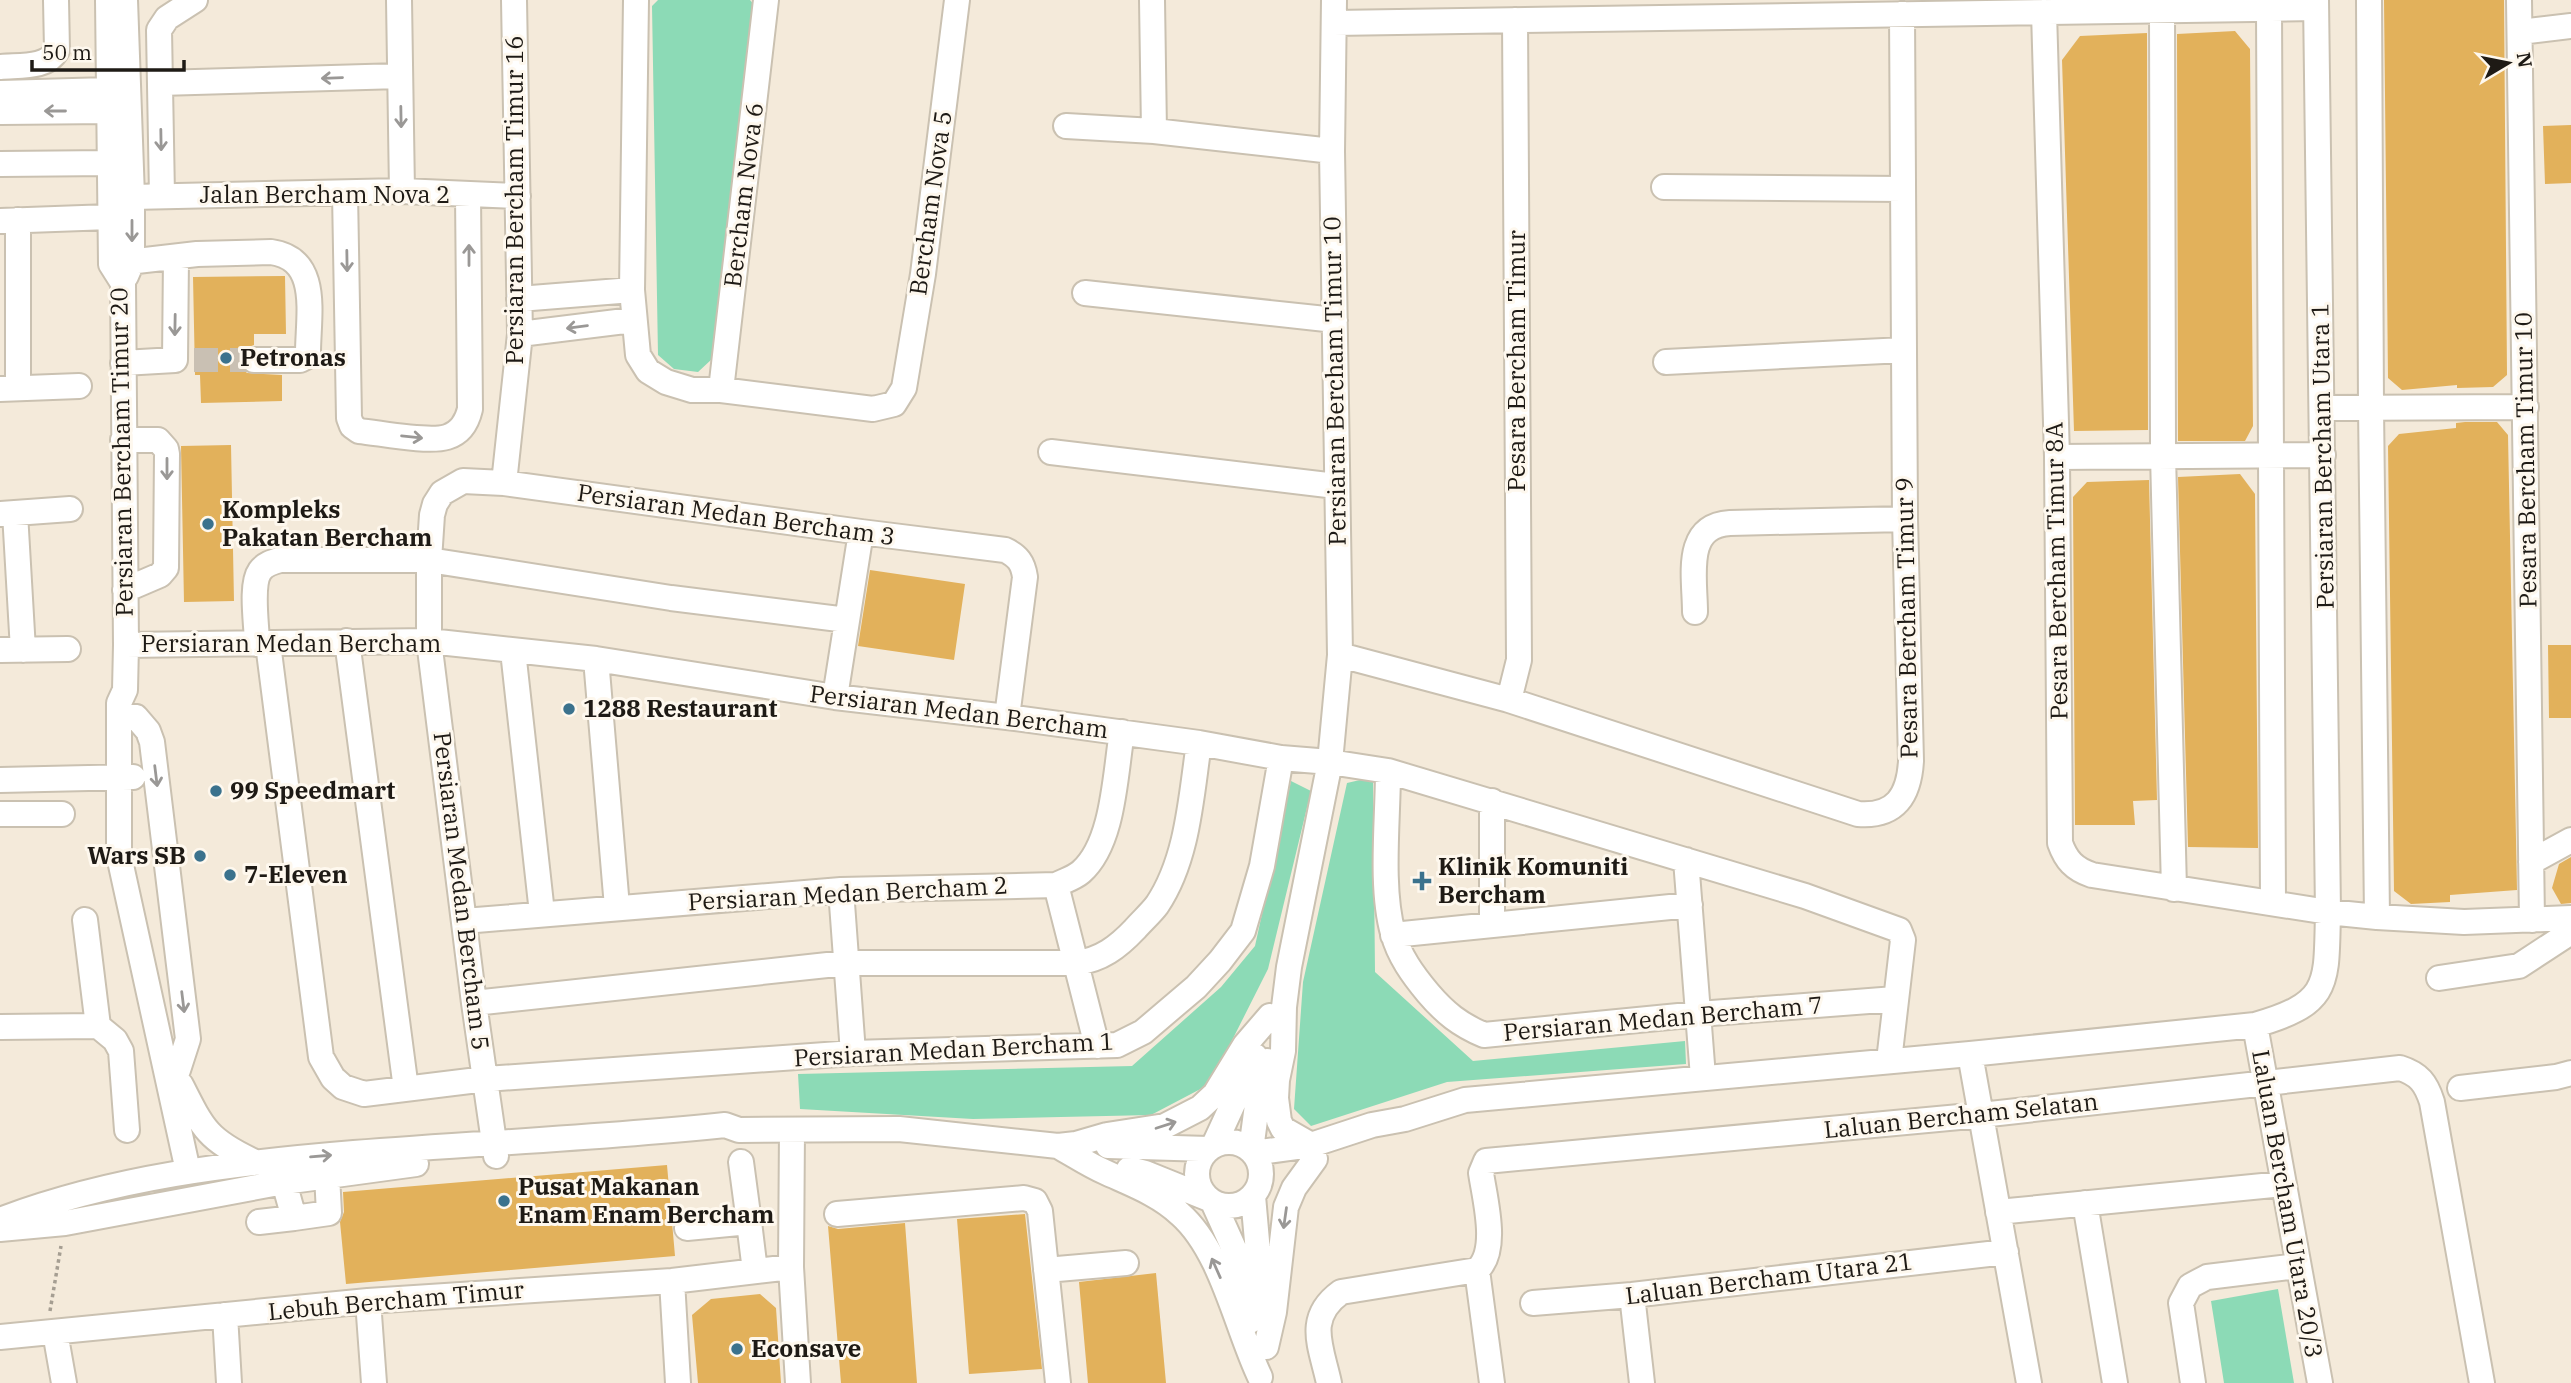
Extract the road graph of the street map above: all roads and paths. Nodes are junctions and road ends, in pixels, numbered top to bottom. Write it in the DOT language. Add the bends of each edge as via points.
graph roads {
  1 [pos="57,0"];
  2 [pos="108,0"];
  3 [pos="125,0"];
  4 [pos="195,0"];
  5 [pos="398,0"];
  6 [pos="514,0"];
  7 [pos="636,0"];
  8 [pos="766,0"];
  9 [pos="957,0"];
  10 [pos="1152,0"];
  11 [pos="2370,0"];
  12 [pos="2519,0"];
  13 [pos="2316,4"];
  14 [pos="1820,8"];
  15 [pos="1645,9"];
  16 [pos="2269,9"];
  17 [pos="2162,10"];
  18 [pos="1334,12"];
  19 [pos="2045,12"];
  20 [pos="1902,14"];
  21 [pos="1515,20"];
  22 [pos="2571,26"];
  23 [pos="2520,32"];
  24 [pos="127,55"];
  25 [pos="0,67"];
  26 [pos="400,76"];
  27 [pos="160,83"];
  28 [pos="0,93"];
  29 [pos="112,101"];
  30 [pos="0,112"];
  31 [pos="1066,126"];
  32 [pos="1154,131"];
  33 [pos="129,138"];
  34 [pos="1332,151"];
  35 [pos="110,163"];
  36 [pos="0,164"];
  37 [pos="1664,187"];
  38 [pos="1903,189"];
  39 [pos="402,191"];
  40 [pos="345,192"];
  41 [pos="468,195"];
  42 [pos="162,196"];
  43 [pos="518,196"];
  44 [pos="132,197"];
  45 [pos="110,217"];
  46 [pos="9,220"];
  47 [pos="176,257"];
  48 [pos="122,270"];
  49 [pos="632,290"];
  50 [pos="1085,293"];
  51 [pos="519,299"];
  52 [pos="633,320"];
  53 [pos="1335,320"];
  54 [pos="520,334"];
  55 [pos="1904,350"];
  56 [pos="254,360"];
  57 [pos="1666,362"];
  58 [pos="123,363"];
  59 [pos="79,386"];
  60 [pos="9,389"];
  61 [pos="721,390"];
  62 [pos="2371,407"];
  63 [pos="2526,407"];
  64 [pos="2322,408"];
  65 [pos="122,440"];
  66 [pos="1051,452"];
  67 [pos="2163,455"];
  68 [pos="2323,455"];
  69 [pos="2272,456"];
  70 [pos="2057,457"];
  71 [pos="503,483"];
  72 [pos="1336,486"];
  73 [pos="70,509"];
  74 [pos="7,513"];
  75 [pos="1905,519"];
  76 [pos="861,533"];
  77 [pos="429,560"];
  78 [pos="125,590"];
  79 [pos="1695,612"];
  80 [pos="847,620"];
  81 [pos="347,641"];
  82 [pos="429,641"];
  83 [pos="263,644"];
  84 [pos="126,645"];
  85 [pos="68,649"];
  86 [pos="11,650"];
  87 [pos="513,651"];
  88 [pos="1340,655"];
  89 [pos="596,659"];
  90 [pos="835,697"];
  91 [pos="1508,700"];
  92 [pos="126,715"];
  93 [pos="1007,717"];
  94 [pos="1122,732"];
  95 [pos="1199,743"];
  96 [pos="1282,758"];
  97 [pos="1330,762"];
  98 [pos="1388,771"];
  99 [pos="126,777"];
  100 [pos="0,780"];
  101 [pos="1492,801"];
  102 [pos="0,814"];
  103 [pos="62,814"];
  104 [pos="2571,840"];
  105 [pos="1686,860"];
  106 [pos="2530,862"];
  107 [pos="1056,885"];
  108 [pos="2174,889"];
  109 [pos="841,890"];
  110 [pos="2273,904"];
  111 [pos="1690,905"];
  112 [pos="617,907"];
  113 [pos="2328,912"];
  114 [pos="542,913"];
  115 [pos="2377,917"];
  116 [pos="2571,918"];
  117 [pos="85,920"];
  118 [pos="2532,920"];
  119 [pos="464,921"];
  120 [pos="1492,925"];
  121 [pos="2571,932"];
  122 [pos="1393,935"];
  123 [pos="846,963"];
  124 [pos="1076,963"];
  125 [pos="2439,978"];
  126 [pos="1895,999"];
  127 [pos="474,1003"];
  128 [pos="1277,1012"];
  129 [pos="1699,1014"];
  130 [pos="2255,1025"];
  131 [pos="98,1026"];
  132 [pos="0,1027"];
  133 [pos="1097,1046"];
  134 [pos="853,1053"];
  135 [pos="1970,1054"];
  136 [pos="1889,1061"];
  137 [pos="2571,1073"];
  138 [pos="1703,1077"];
  139 [pos="486,1079"];
  140 [pos="176,1084"];
  141 [pos="2265,1084"];
  142 [pos="2460,1088"];
  143 [pos="406,1089"];
  144 [pos="1981,1115"];
  145 [pos="127,1130"];
  146 [pos="792,1130"];
  147 [pos="1211,1147"];
  148 [pos="495,1149"];
  149 [pos="1069,1149"];
  150 [pos="1252,1152"];
  151 [pos="1313,1152"];
  152 [pos="253,1161"];
  153 [pos="741,1162"];
  154 [pos="195,1173"];
  155 [pos="327,1175"];
  156 [pos="284,1182"];
  157 [pos="125,1184"];
  158 [pos="2283,1184"];
  159 [pos="1256,1192"];
  160 [pos="1210,1200"];
  161 [pos="2085,1203"];
  162 [pos="1998,1212"];
  163 [pos="837,1214"];
  164 [pos="294,1218"];
  165 [pos="0,1220"];
  166 [pos="260,1222"];
  167 [pos="749,1222"];
  168 [pos="65,1223"];
  169 [pos="687,1228"];
  170 [pos="0,1229"];
  171 [pos="2006,1252"];
  172 [pos="1126,1263"];
  173 [pos="2298,1266"];
  174 [pos="791,1267"];
  175 [pos="1046,1270"];
  176 [pos="1477,1270"];
  177 [pos="755,1271"];
  178 [pos="672,1281"];
  179 [pos="1632,1295"];
  180 [pos="368,1301"];
  181 [pos="1533,1303"];
  182 [pos="225,1315"];
  183 [pos="51,1332"];
  184 [pos="0,1337"];
  185 [pos="1266,1347"];
  186 [pos="1264,1381"];
  187 [pos="64,1383"];
  188 [pos="229,1383"];
  189 [pos="374,1383"];
  190 [pos="678,1383"];
  191 [pos="798,1383"];
  192 [pos="1058,1383"];
  193 [pos="1329,1383"];
  194 [pos="1492,1383"];
  195 [pos="1642,1383"];
  196 [pos="2029,1383"];
  197 [pos="2115,1383"];
  198 [pos="2193,1383"];
  199 [pos="2320,1383"];
  200 [pos="2482,1383"];
  1 -- 25 [label="street" via="54,57 41,63"];
  2 -- 29 [label="street"];
  3 -- 24 [label="street"];
  4 -- 27 [label="street" via="167,18 159,30"];
  5 -- 26 [label="street"];
  6 -- 43 [label="street, Persiaran Bercham Timur 16"];
  7 -- 49 [label="street"];
  8 -- 61 [label="street, Bercham Nova 6"];
  9 -- 61 [label="street, Bercham Nova 5" via="904,388 894,404 873,409"];
  10 -- 32 [label="street"];
  11 -- 62 [label="street"];
  12 -- 23 [label="street, Pesara Bercham Timur 10"];
  13 -- 16 [label="street"];
  13 -- 64 [label="street, Persiaran Bercham Utara 1"];
  14 -- 15 [label="street"];
  14 -- 20 [label="street"];
  15 -- 21 [label="street"];
  16 -- 17 [label="street"];
  16 -- 69 [label="street"];
  17 -- 19 [label="street"];
  17 -- 67 [label="street"];
  18 -- 21 [label="street"];
  18 -- 34 [label="street, Persiaran Bercham Timur 10"];
  19 -- 20 [label="street"];
  19 -- 70 [label="street, Pesara Bercham Timur 8A"];
  20 -- 38 [label="street, Pesara Bercham Timur 9"];
  21 -- 91 [label="street, Pesara Bercham Timur" via="1519,660"];
  22 -- 23 [label="street"];
  23 -- 63 [label="street, Pesara Bercham Timur 10"];
  24 -- 29 [label="street"];
  24 -- 33 [label="street"];
  26 -- 27 [label="street, one-way"];
  26 -- 39 [label="street, one-way"];
  27 -- 42 [label="street, one-way"];
  28 -- 29 [label="street"];
  29 -- 30 [label="street, one-way"];
  29 -- 33 [label="street"];
  29 -- 35 [label="street, Persiaran Bercham Timur 20"];
  31 -- 32 [label="street"];
  32 -- 34 [label="street"];
  33 -- 44 [label="street"];
  34 -- 53 [label="street, Persiaran Bercham Timur 10"];
  35 -- 36 [label="street"];
  35 -- 45 [label="street, Persiaran Bercham Timur 20"];
  37 -- 38 [label="street"];
  38 -- 55 [label="street, Pesara Bercham Timur 9"];
  39 -- 40 [label="street, Jalan Bercham Nova 2"];
  39 -- 41 [label="street, Jalan Bercham Nova 2"];
  40 -- 41 [label="street, one-way" via="349,418 359,431 435,439 459,431 470,409"];
  40 -- 42 [label="street, Jalan Bercham Nova 2"];
  41 -- 43 [label="street, Jalan Bercham Nova 2"];
  42 -- 44 [label="street, Jalan Bercham Nova 2"];
  43 -- 51 [label="street, Persiaran Bercham Timur 16"];
  44 -- 48 [label="street, one-way"];
  45 -- 46 [label="street"];
  45 -- 48 [label="street, Persiaran Bercham Timur 20"];
  46 -- 60 [label="street"];
  47 -- 48 [label="street"];
  47 -- 56 [label="street" via="271,252 282,253 301,266 308,288 308,353 300,359"];
  47 -- 58 [label="street, one-way" via="185,360"];
  48 -- 58 [label="street, Persiaran Bercham Timur 20"];
  49 -- 51 [label="street"];
  49 -- 52 [label="street"];
  50 -- 53 [label="street"];
  51 -- 54 [label="street, Persiaran Bercham Timur 16"];
  52 -- 54 [label="street, one-way"];
  52 -- 61 [label="street" via="638,355 648,371 692,390"];
  53 -- 72 [label="street, Persiaran Bercham Timur 10"];
  54 -- 71 [label="street, Persiaran Bercham Timur 16"];
  55 -- 57 [label="street"];
  55 -- 75 [label="street, Pesara Bercham Timur 9"];
  58 -- 65 [label="street, Persiaran Bercham Timur 20"];
  59 -- 60 [label="street"];
  62 -- 63 [label="street"];
  62 -- 64 [label="street"];
  62 -- 115 [label="street"];
  63 -- 106 [label="street, Pesara Bercham Timur 10"];
  64 -- 68 [label="street, Persiaran Bercham Utara 1"];
  65 -- 78 [label="street, Persiaran Bercham Timur 20"];
  65 -- 78 [label="street, one-way" via="158,440 167,454 166,568"];
  66 -- 72 [label="street"];
  67 -- 69 [label="street"];
  67 -- 70 [label="street"];
  67 -- 108 [label="street"];
  68 -- 69 [label="street"];
  68 -- 113 [label="street, Persiaran Bercham Utara 1"];
  69 -- 110 [label="street"];
  70 -- 108 [label="street, Pesara Bercham Timur 8A" via="2060,843 2081,871"];
  71 -- 76 [label="street, Persiaran Medan Bercham 3"];
  71 -- 77 [label="street, Persiaran Medan Bercham 3" via="463,481 442,493 432,515"];
  72 -- 88 [label="street, Persiaran Bercham Timur 10"];
  73 -- 74 [label="street"];
  74 -- 86 [label="street"];
  75 -- 79 [label="street" via="1710,527 1695,551"];
  75 -- 91 [label="street, Pesara Bercham Timur 9" via="1910,769 1906,790 1888,809 1867,815 1844,810"];
  76 -- 80 [label="street"];
  76 -- 93 [label="street, Persiaran Medan Bercham 3" via="1016,555 1025,577"];
  77 -- 80 [label="street"];
  77 -- 82 [label="street, Persiaran Medan Bercham 3"];
  77 -- 83 [label="street, Persiaran Medan Bercham 1" via="269,563 256,580"];
  78 -- 84 [label="street, Persiaran Bercham Timur 20"];
  80 -- 90 [label="street"];
  81 -- 82 [label="street, Persiaran Medan Bercham"];
  81 -- 83 [label="street, Persiaran Medan Bercham"];
  81 -- 143 [label="street"];
  82 -- 87 [label="street, Persiaran Medan Bercham"];
  82 -- 119 [label="street, Persiaran Medan Bercham 5"];
  83 -- 84 [label="street, Persiaran Medan Bercham"];
  83 -- 143 [label="street, Persiaran Medan Bercham 1" via="321,1058 332,1079 353,1092"];
  84 -- 92 [label="street, Persiaran Bercham Timur 20" via="125,690 132,704"];
  85 -- 86 [label="street"];
  87 -- 89 [label="street, Persiaran Medan Bercham"];
  87 -- 114 [label="street"];
  88 -- 91 [label="street, Pesara Bercham Timur 9"];
  88 -- 97 [label="street, Persiaran Bercham Timur 10"];
  89 -- 90 [label="street, Persiaran Medan Bercham"];
  89 -- 112 [label="street"];
  90 -- 93 [label="street, Persiaran Medan Bercham"];
  92 -- 99 [label="street, Persiaran Bercham Timur 20"];
  92 -- 140 [label="street, one-way" via="136,717 152,743 188,1039"];
  93 -- 94 [label="street, Persiaran Medan Bercham"];
  94 -- 95 [label="street, Persiaran Medan Bercham"];
  94 -- 107 [label="street, Persiaran Medan Bercham 2" via="1104,839 1079,874"];
  95 -- 96 [label="street, Persiaran Medan Bercham"];
  95 -- 124 [label="street" via="1177,866 1157,905 1109,953"];
  96 -- 97 [label="street, Persiaran Medan Bercham"];
  96 -- 133 [label="street, Persiaran Medan Bercham 1" via="1262,866 1243,931 1196,987 1159,1019 1130,1040"];
  97 -- 98 [label="street, Persiaran Medan Bercham"];
  97 -- 128 [label="street, Persiaran Bercham Timur 10"];
  98 -- 101 [label="street, Persiaran Medan Bercham"];
  98 -- 122 [label="street, Persiaran Medan Bercham 7" via="1387,901"];
  99 -- 100 [label="street"];
  99 -- 140 [label="street, Persiaran Bercham Timur 20" via="119,856"];
  101 -- 105 [label="street, Persiaran Medan Bercham"];
  101 -- 120 [label="street"];
  102 -- 103 [label="street"];
  104 -- 106 [label="street"];
  105 -- 111 [label="street"];
  105 -- 126 [label="street, Persiaran Medan Bercham" via="1899,930 1903,940"];
  106 -- 118 [label="street, Pesara Bercham Timur 10"];
  107 -- 109 [label="street, Persiaran Medan Bercham 2"];
  107 -- 124 [label="street"];
  108 -- 110 [label="street, Pesara Bercham Timur 8A"];
  109 -- 112 [label="street, Persiaran Medan Bercham 2"];
  109 -- 123 [label="street"];
  110 -- 113 [label="street, Pesara Bercham Timur 8A"];
  111 -- 120 [label="street"];
  111 -- 129 [label="street"];
  112 -- 114 [label="street, Persiaran Medan Bercham 2"];
  113 -- 115 [label="street, Pesara Bercham Timur 8A"];
  113 -- 130 [label="street, Persiaran Bercham Utara 1" via="2325,976 2318,991 2304,1007"];
  114 -- 119 [label="street, Persiaran Medan Bercham 2"];
  115 -- 118 [label="street, Pesara Bercham Timur 8A"];
  116 -- 118 [label="street, Pesara Bercham Timur 8A"];
  117 -- 131 [label="street"];
  119 -- 127 [label="street, Persiaran Medan Bercham 5"];
  120 -- 122 [label="street"];
  121 -- 125 [label="street" via="2519,966"];
  122 -- 129 [label="street, Persiaran Medan Bercham 7" via="1410,971 1444,1012 1463,1027 1484,1035"];
  123 -- 124 [label="street"];
  123 -- 127 [label="street"];
  123 -- 134 [label="street"];
  124 -- 133 [label="street"];
  126 -- 129 [label="street, Persiaran Medan Bercham 7"];
  126 -- 136 [label="street"];
  127 -- 139 [label="street, Persiaran Medan Bercham 5"];
  128 -- 147 [label="street"];
  149 -- 128 [label="street, one-way" via="1107,1135 1165,1126 1200,1108 1215,1094 1245,1045"];
  128 -- 150 [label="street" via="1256,1105"];
  128 -- 151 [label="street" via="1283,1051 1277,1111 1283,1129"];
  129 -- 138 [label="street"];
  130 -- 135 [label="street, Persiaran Bercham Utara 1"];
  130 -- 141 [label="street, Laluan Bercham Utara 20/3"];
  131 -- 132 [label="street"];
  131 -- 145 [label="street" via="120,1047"];
  133 -- 134 [label="street, Persiaran Medan Bercham 1"];
  134 -- 139 [label="street, Persiaran Medan Bercham 1"];
  135 -- 136 [label="street, Persiaran Bercham Utara 1"];
  135 -- 144 [label="street"];
  136 -- 138 [label="street, Persiaran Bercham Utara 1"];
  137 -- 142 [label="street"];
  138 -- 151 [label="street, Persiaran Bercham Utara 1" via="1465,1100 1405,1119 1375,1136"];
  139 -- 143 [label="street, Persiaran Medan Bercham 1"];
  139 -- 148 [label="street, Persiaran Medan Bercham 5"];
  140 -- 152 [label="street" via="216,1142"];
  140 -- 154 [label="street, Persiaran Bercham Timur 20"];
  140 -- 157 [label="street" via="169,1151"];
  141 -- 144 [label="street, Laluan Bercham Selatan"];
  141 -- 158 [label="street, Laluan Bercham Utara 20/3"];
  141 -- 200 [label="street, Laluan Bercham Selatan" via="2400,1068 2427,1087"];
  144 -- 162 [label="street"];
  144 -- 176 [label="street, Laluan Bercham Selatan" via="1492,1159 1481,1173 1489,1248 1485,1264"];
  146 -- 148 [label="street"];
  146 -- 149 [label="street" via="899,1129"];
  146 -- 174 [label="street"];
  147 -- 149 [label="street"];
  147 -- 150 [label="street" via="1234,1141"];
  147 -- 160 [label="street" via="1197,1168 1200,1189"];
  152 -- 148 [label="street, one-way"];
  148 -- 155 [label="street"];
  149 -- 160 [label="street"];
  186 -- 149 [label="street, one-way" via="1213,1262 1192,1226 1164,1202"];
  150 -- 151 [label="street"];
  150 -- 159 [label="street" via="1260,1163"];
  151 -- 159 [label="street"];
  151 -- 185 [label="street, one-way" via="1286,1207"];
  152 -- 154 [label="street"];
  153 -- 167 [label="street"];
  154 -- 156 [label="street" via="207,1182 276,1177"];
  154 -- 157 [label="street"];
  154 -- 168 [label="street" via="190,1185 88,1208"];
  155 -- 156 [label="street"];
  155 -- 164 [label="street" via="329,1213"];
  156 -- 164 [label="street"];
  156 -- 168 [label="street"];
  157 -- 165 [label="street"];
  158 -- 161 [label="street"];
  158 -- 173 [label="street, Laluan Bercham Utara 20/3"];
  159 -- 160 [label="street" via="1234,1206"];
  159 -- 185 [label="street"];
  160 -- 186 [label="street" via="1236,1253"];
  161 -- 162 [label="street"];
  161 -- 197 [label="street"];
  162 -- 171 [label="street"];
  163 -- 175 [label="street" via="1030,1198 1040,1211"];
  164 -- 166 [label="street"];
  167 -- 169 [label="street"];
  167 -- 177 [label="street"];
  168 -- 170 [label="street"];
  168 -- 183 [label="path"];
  171 -- 179 [label="street, Laluan Bercham Utara 21"];
  171 -- 196 [label="street"];
  172 -- 175 [label="street"];
  173 -- 198 [label="street" via="2207,1277 2190,1286 2181,1303"];
  173 -- 199 [label="street, Laluan Bercham Utara 20/3"];
  174 -- 177 [label="street, Lebuh Bercham Timur"];
  174 -- 191 [label="street"];
  175 -- 192 [label="street"];
  176 -- 193 [label="street" via="1341,1292 1329,1301 1318,1324"];
  176 -- 194 [label="street"];
  177 -- 178 [label="street, Lebuh Bercham Timur"];
  178 -- 180 [label="street, Lebuh Bercham Timur"];
  178 -- 190 [label="street"];
  179 -- 181 [label="street, Laluan Bercham Utara 21"];
  179 -- 195 [label="street"];
  180 -- 182 [label="street, Lebuh Bercham Timur"];
  180 -- 189 [label="street"];
  182 -- 183 [label="street, Lebuh Bercham Timur"];
  182 -- 188 [label="street"];
  183 -- 184 [label="street, Lebuh Bercham Timur"];
  183 -- 187 [label="street"];
  185 -- 186 [label="street"];
}
